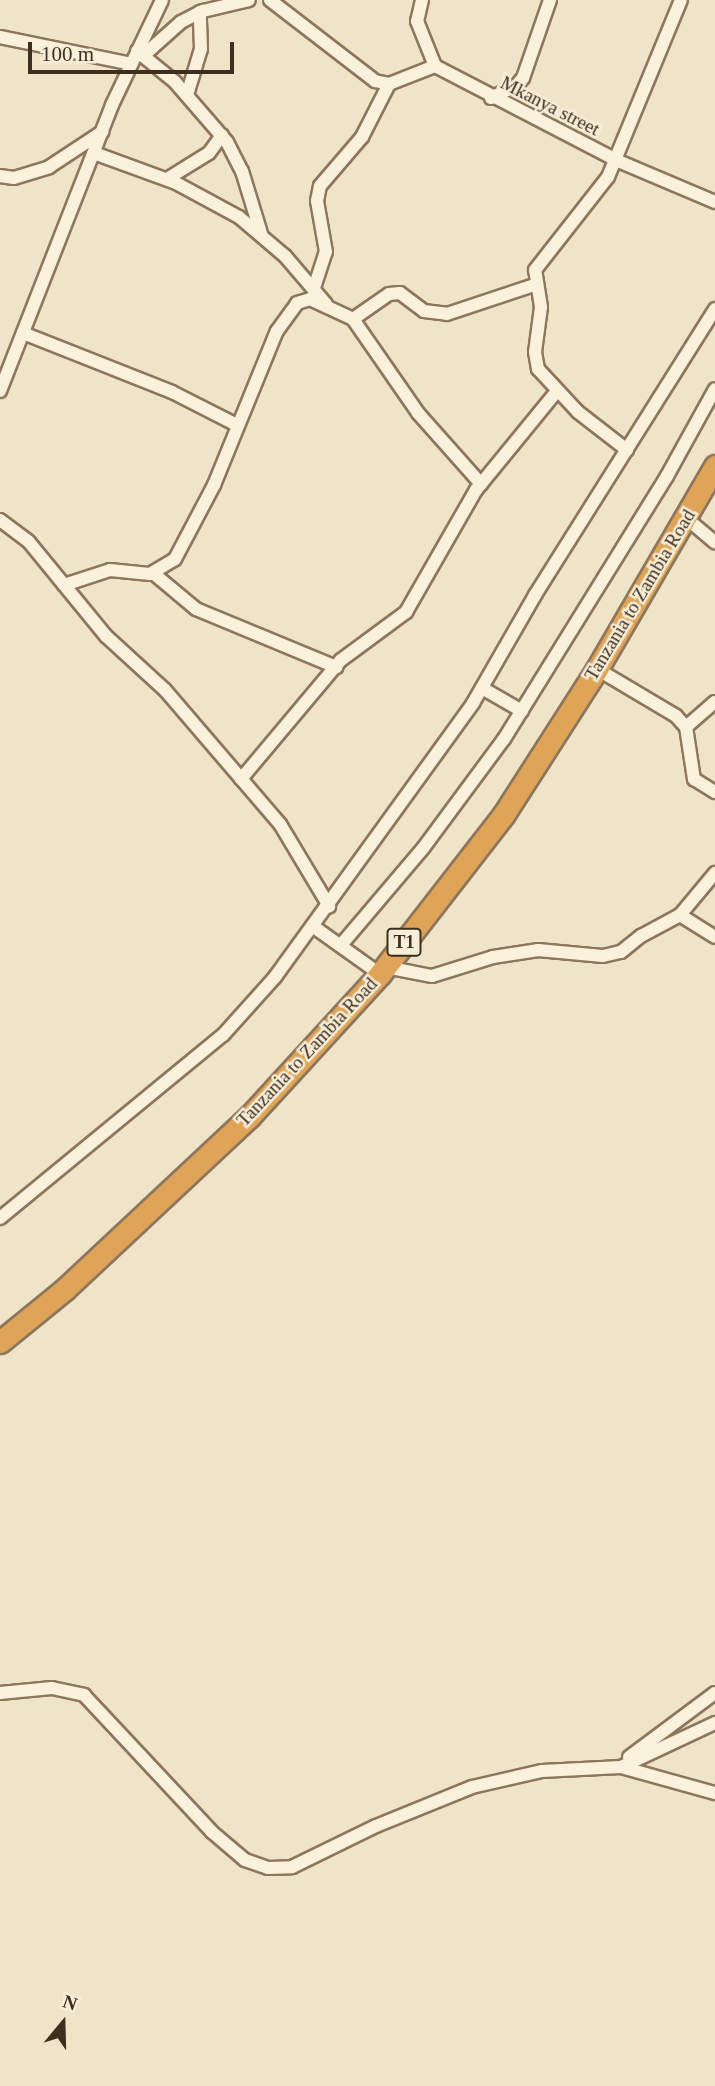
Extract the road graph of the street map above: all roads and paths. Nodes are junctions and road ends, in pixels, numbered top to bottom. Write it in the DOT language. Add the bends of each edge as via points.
graph roads {
  1 [pos="162,0"];
  2 [pos="249,0"];
  3 [pos="270,0"];
  4 [pos="422,0"];
  5 [pos="550,0"];
  6 [pos="681,0"];
  7 [pos="200,12"];
  8 [pos="0,37"];
  9 [pos="140,53"];
  10 [pos="131,64"];
  11 [pos="435,66"];
  12 [pos="389,84"];
  13 [pos="187,95"];
  14 [pos="491,98"];
  15 [pos="102,132"];
  16 [pos="222,135"];
  17 [pos="94,153"];
  18 [pos="616,160"];
  19 [pos="0,176"];
  20 [pos="167,179"];
  21 [pos="715,202"];
  22 [pos="261,233"];
  23 [pos="537,284"];
  24 [pos="314,288"];
  25 [pos="328,307"];
  26 [pos="715,309"];
  27 [pos="353,318"];
  28 [pos="23,333"];
  29 [pos="715,389"];
  30 [pos="0,391"];
  31 [pos="557,391"];
  32 [pos="237,425"];
  33 [pos="627,450"];
  34 [pos="715,466"];
  35 [pos="481,484"];
  36 [pos="686,519"];
  37 [pos="0,520"];
  38 [pos="715,542"];
  39 [pos="153,573"];
  40 [pos="64,585"];
  41 [pos="336,667"];
  42 [pos="597,669"];
  43 [pos="482,688"];
  44 [pos="715,702"];
  45 [pos="522,710"];
  46 [pos="685,727"];
  47 [pos="241,779"];
  48 [pos="715,792"];
  49 [pos="715,873"];
  50 [pos="329,906"];
  51 [pos="680,915"];
  52 [pos="314,927"];
  53 [pos="715,937"];
  54 [pos="341,944"];
  55 [pos="383,970"];
  56 [pos="0,1218"];
  57 [pos="0,1342"];
  58 [pos="0,1693"];
  59 [pos="715,1693"];
  60 [pos="715,1723"];
  61 [pos="621,1767"];
  62 [pos="603,1768"];
  63 [pos="715,1793"];
  1 -- 9 [label="street"];
  2 -- 7 [label="street"];
  3 -- 12 [label="street" via="375,81"];
  4 -- 11 [label="street" via="417,21"];
  5 -- 14 [label="street" via="523,78"];
  6 -- 18 [label="street"];
  7 -- 9 [label="street"];
  7 -- 13 [label="street" via="201,48"];
  8 -- 10 [label="street"];
  9 -- 10 [label="street"];
  9 -- 13 [label="street"];
  10 -- 15 [label="street"];
  11 -- 12 [label="street"];
  11 -- 14 [label="street, Mkanya street"];
  12 -- 24 [label="street" via="362,137 320,186 317,201 326,252"];
  13 -- 16 [label="street"];
  14 -- 18 [label="street, Mkanya street"];
  15 -- 17 [label="street"];
  15 -- 19 [label="street" via="49,167 14,178"];
  16 -- 20 [label="street" via="209,153"];
  16 -- 22 [label="street" via="242,171"];
  17 -- 20 [label="street"];
  17 -- 28 [label="street"];
  18 -- 21 [label="street, Mkanya street"];
  18 -- 23 [label="street" via="608,177 544,254 535,270"];
  20 -- 22 [label="street"];
  22 -- 24 [label="street"];
  23 -- 27 [label="street" via="447,314 424,311 400,293 388,294"];
  23 -- 31 [label="street" via="541,307 535,352 538,369"];
  24 -- 25 [label="street"];
  25 -- 27 [label="street"];
  25 -- 32 [label="street" via="310,299 287,313"];
  26 -- 33 [label="street"];
  27 -- 35 [label="street" via="418,413"];
  28 -- 30 [label="street"];
  28 -- 32 [label="street" via="172,392"];
  29 -- 45 [label="street" via="667,476"];
  31 -- 33 [label="street"];
  31 -- 35 [label="street"];
  32 -- 39 [label="street" via="214,485 175,559"];
  33 -- 43 [label="street"];
  34 -- 36 [label="highway, Tanzania to Zambia Road / T1"];
  35 -- 41 [label="street" via="406,612"];
  36 -- 38 [label="street"];
  36 -- 42 [label="highway, Tanzania to Zambia Road / T1"];
  37 -- 40 [label="street" via="29,542"];
  39 -- 40 [label="street" via="110,570"];
  39 -- 41 [label="street" via="196,609"];
  40 -- 47 [label="street" via="106,636 165,690"];
  41 -- 47 [label="street"];
  42 -- 46 [label="street" via="667,710"];
  42 -- 55 [label="highway, Tanzania to Zambia Road / T1" via="504,814"];
  43 -- 45 [label="street"];
  43 -- 50 [label="street"];
  44 -- 46 [label="street"];
  45 -- 54 [label="street" via="424,846"];
  46 -- 48 [label="street" via="694,779"];
  47 -- 50 [label="street" via="280,824"];
  49 -- 51 [label="street"];
  50 -- 52 [label="street"];
  51 -- 53 [label="street"];
  51 -- 55 [label="street" via="621,952 603,956 538,950 493,957 432,976"];
  52 -- 54 [label="street"];
  52 -- 56 [label="street" via="223,1035"];
  54 -- 55 [label="street"];
  55 -- 57 [label="highway, Tanzania to Zambia Road / T1" via="249,1117 65,1289"];
  58 -- 62 [label="street" via="52,1688 84,1695 212,1832 245,1860 268,1868 292,1867 472,1787 542,1772"];
  59 -- 62 [label="street" via="639,1752"];
  60 -- 61 [label="street"];
  61 -- 62 [label="street"];
  61 -- 63 [label="street"];
}
